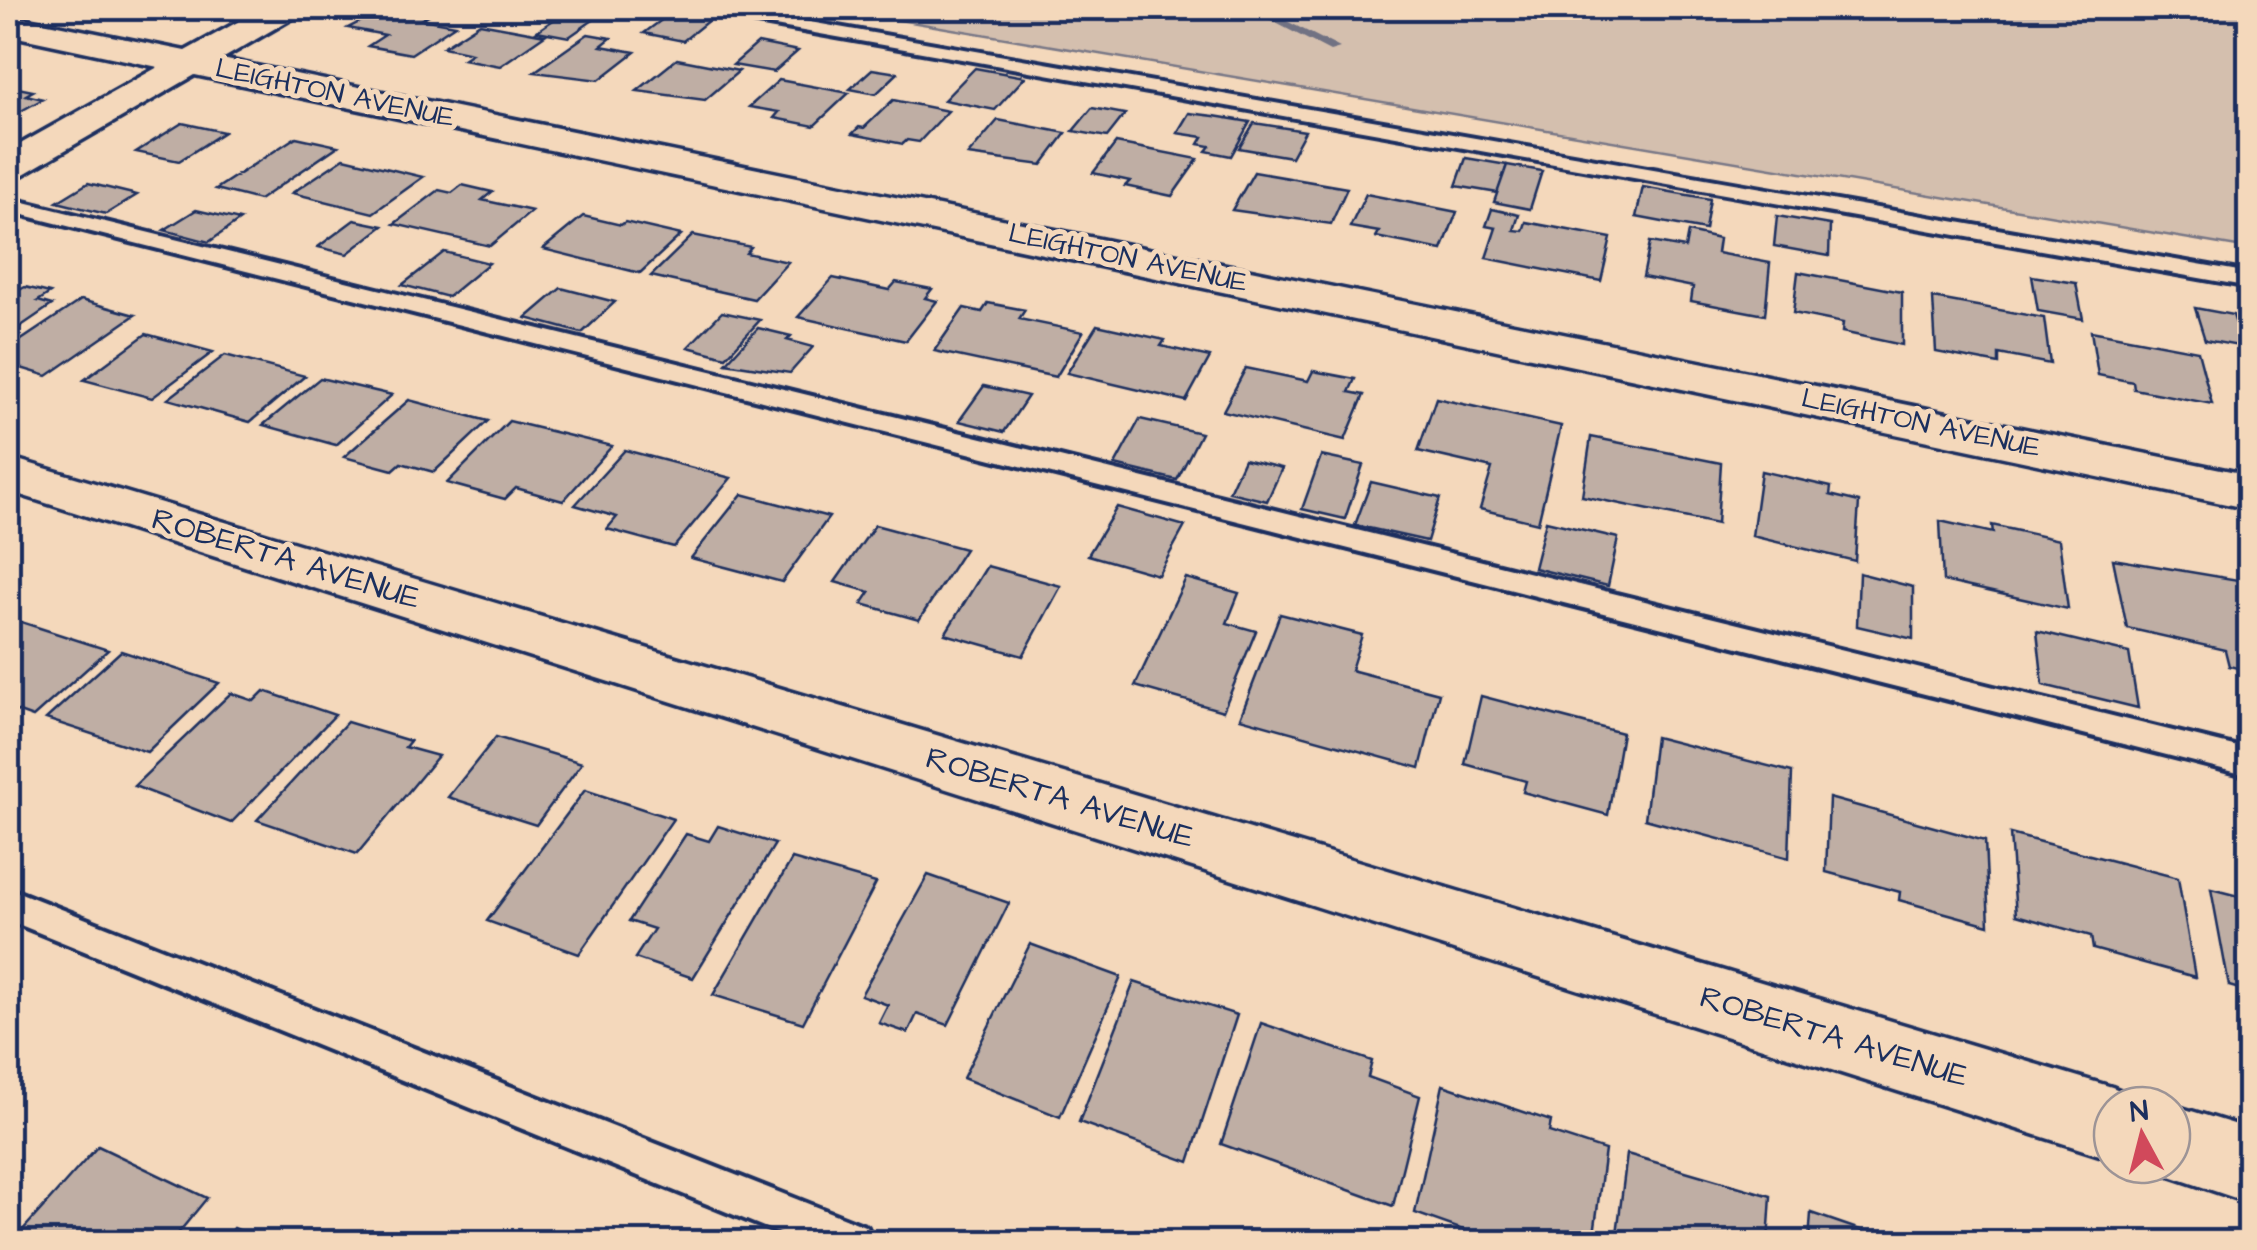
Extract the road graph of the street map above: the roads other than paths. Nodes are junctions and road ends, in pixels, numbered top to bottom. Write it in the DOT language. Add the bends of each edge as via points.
graph roads {
  1 [pos="286,8"];
  2 [pos="701,8"];
  3 [pos="8,24"];
  4 [pos="188,62"];
  5 [pos="8,167"];
  6 [pos="8,206"];
  7 [pos="2250,280"];
  8 [pos="8,474"];
  9 [pos="2250,492"];
  10 [pos="2250,763"];
  11 [pos="8,904"];
  12 [pos="2092,1117"];
  13 [pos="2192,1148"];
  14 [pos="2250,1166"];
  15 [pos="852,1242"];
  1 -- 4 [label="street"];
  2 -- 7 [label="lane"];
  3 -- 4 [label="street, LEIGHTON AVENUE"];
  4 -- 5 [label="street"];
  4 -- 9 [label="street, LEIGHTON AVENUE"];
  6 -- 10 [label="lane"];
  8 -- 12 [label="street, ROBERTA AVENUE"];
  11 -- 15 [label="lane"];
  13 -- 14 [label="street"];
}
